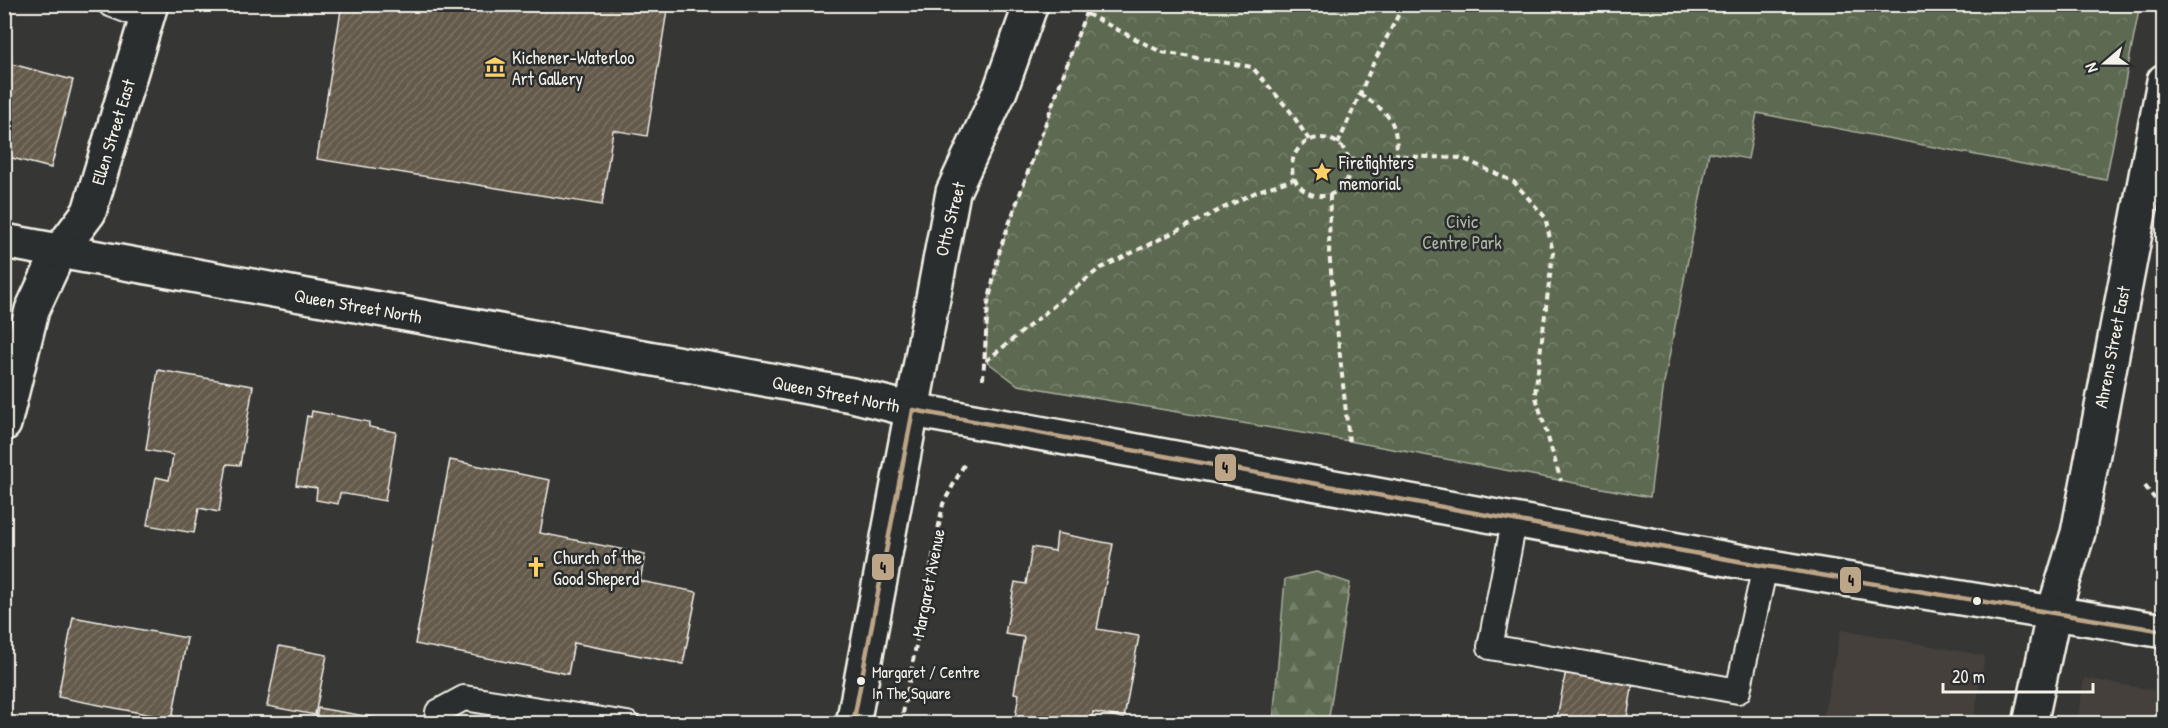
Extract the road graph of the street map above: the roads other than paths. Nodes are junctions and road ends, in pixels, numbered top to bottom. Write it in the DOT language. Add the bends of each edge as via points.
graph roads {
  1 [pos="110,4"];
  2 [pos="1031,4"];
  3 [pos="149,11"];
  4 [pos="2163,81"];
  5 [pos="4,241"];
  6 [pos="59,252"];
  7 [pos="913,410"];
  8 [pos="4,424"];
  9 [pos="1514,522"];
  10 [pos="1764,566"];
  11 [pos="2054,611"];
  12 [pos="2163,631"];
  13 [pos="436,723"];
  14 [pos="627,723"];
  15 [pos="853,723"];
  16 [pos="2030,723"];
  1 -- 3 [label="lane"];
  2 -- 7 [label="street, Otto Street" via="1000,91 953,192"];
  3 -- 6 [label="street, Ellen Street East" via="89,212"];
  4 -- 11 [label="street, Ahrens Street East" via="2078,533"];
  5 -- 6 [label="street, Queen Street North"];
  6 -- 7 [label="street, Queen Street North" via="852,395"];
  6 -- 8 [label="street, Ellen Street East" via="32,310"];
  7 -- 9 [label="street, Queen Street North"];
  7 -- 15 [label="street"];
  9 -- 10 [label="street, Queen Street North"];
  9 -- 10 [label="lane" via="1490,647 1738,691"];
  10 -- 11 [label="street, Queen Street North"];
  11 -- 12 [label="street, Queen Street North"];
  11 -- 16 [label="street, Ahrens Street East"];
  13 -- 14 [label="lane" via="438,712 464,698"];
}
